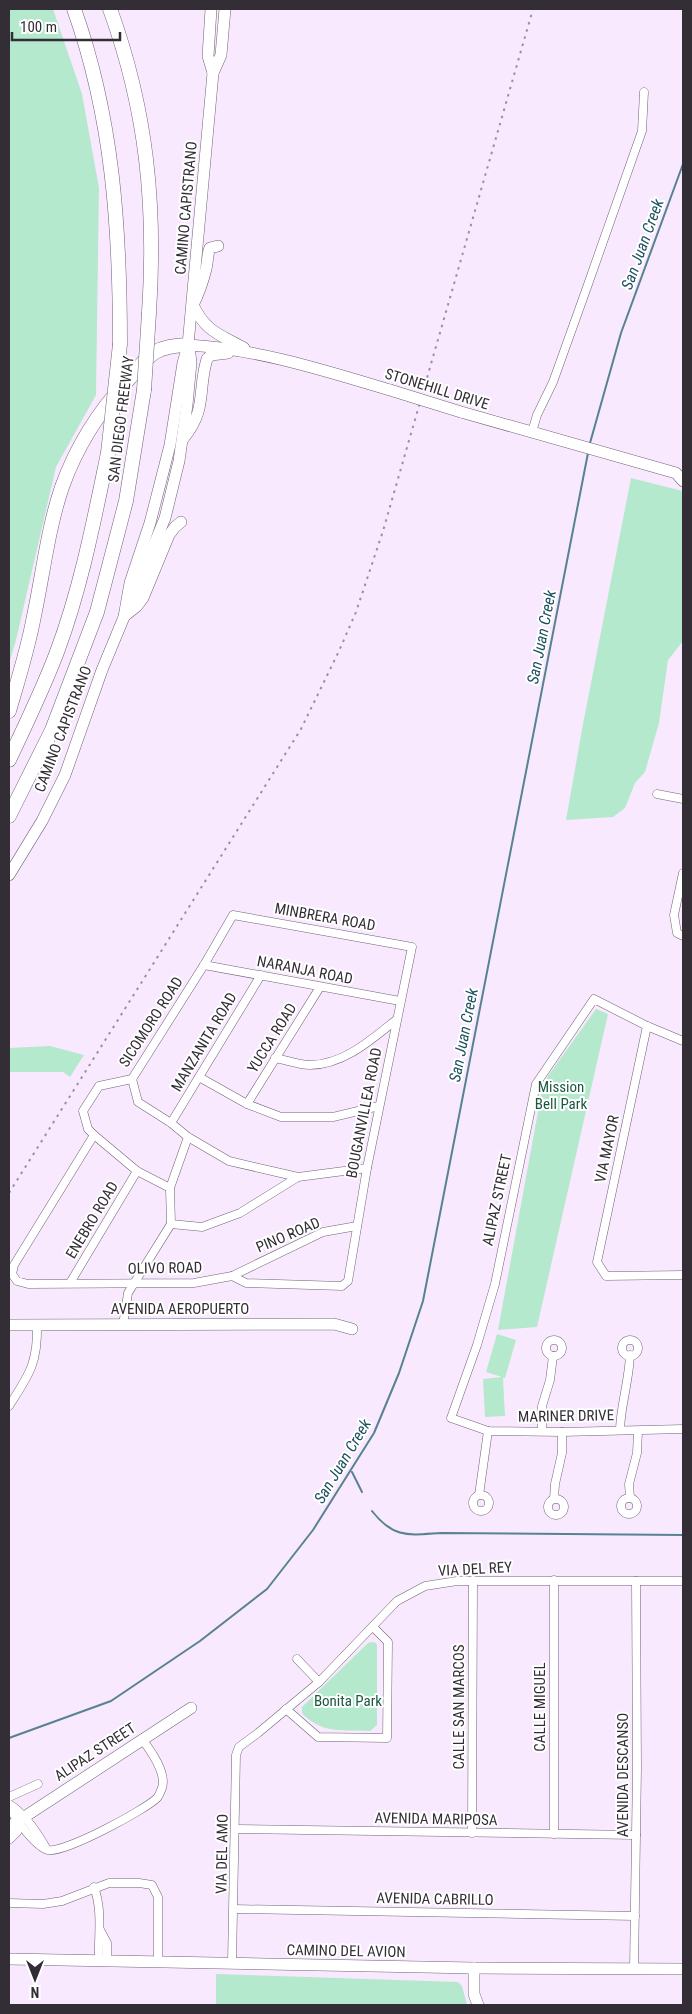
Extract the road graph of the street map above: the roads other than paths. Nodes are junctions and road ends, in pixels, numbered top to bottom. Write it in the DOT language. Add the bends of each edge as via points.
graph roads {
  1 [pos="69,9"];
  2 [pos="74,9"];
  3 [pos="110,9"];
  4 [pos="211,9"];
  5 [pos="225,9"];
  6 [pos="85,41"];
  7 [pos="213,73"];
  8 [pos="644,92"];
  9 [pos="200,226"];
  10 [pos="193,304"];
  11 [pos="188,345"];
  12 [pos="252,353"];
  13 [pos="532,432"];
  14 [pos="182,441"];
  15 [pos="170,445"];
  16 [pos="681,475"];
  17 [pos="165,518"];
  18 [pos="181,522"];
  19 [pos="128,596"];
  20 [pos="124,617"];
  21 [pos="9,711"];
  22 [pos="9,760"];
  23 [pos="657,794"];
  24 [pos="683,799"];
  25 [pos="9,816"];
  26 [pos="683,873"];
  27 [pos="9,875"];
  28 [pos="233,915"];
  29 [pos="680,935"];
  30 [pos="412,947"];
  31 [pos="204,965"];
  32 [pos="261,975"];
  33 [pos="320,987"];
  34 [pos="400,1001"];
  35 [pos="396,1020"];
  36 [pos="647,1026"];
  37 [pos="683,1041"];
  38 [pos="275,1058"];
  39 [pos="199,1077"];
  40 [pos="132,1079"];
  41 [pos="247,1104"];
  42 [pos="379,1106"];
  43 [pos="170,1123"];
  44 [pos="94,1135"];
  45 [pos="188,1137"];
  46 [pos="367,1168"];
  47 [pos="137,1171"];
  48 [pos="298,1177"];
  49 [pos="170,1188"];
  50 [pos="171,1224"];
  51 [pos="357,1226"];
  52 [pos="683,1275"];
  53 [pos="232,1276"];
  54 [pos="70,1283"];
  55 [pos="134,1283"];
  56 [pos="346,1284"];
  57 [pos="9,1325"];
  58 [pos="37,1325"];
  59 [pos="123,1325"];
  60 [pos="352,1329"];
  61 [pos="553,1356"];
  62 [pos="630,1356"];
  63 [pos="9,1406"];
  64 [pos="451,1418"];
  65 [pos="620,1429"];
  66 [pos="683,1429"];
  67 [pos="488,1431"];
  68 [pos="542,1431"];
  69 [pos="638,1431"];
  70 [pos="562,1432"];
  71 [pos="479,1496"];
  72 [pos="630,1498"];
  73 [pos="554,1499"];
  74 [pos="473,1580"];
  75 [pos="554,1580"];
  76 [pos="636,1581"];
  77 [pos="683,1581"];
  78 [pos="373,1627"];
  79 [pos="296,1659"];
  80 [pos="319,1682"];
  81 [pos="191,1708"];
  82 [pos="286,1709"];
  83 [pos="142,1739"];
  84 [pos="239,1747"];
  85 [pos="38,1784"];
  86 [pos="9,1797"];
  87 [pos="9,1804"];
  88 [pos="17,1822"];
  89 [pos="236,1829"];
  90 [pos="472,1833"];
  91 [pos="554,1834"];
  92 [pos="636,1835"];
  93 [pos="9,1838"];
  94 [pos="94,1888"];
  95 [pos="9,1903"];
  96 [pos="234,1909"];
  97 [pos="635,1916"];
  98 [pos="9,1959"];
  99 [pos="103,1960"];
  100 [pos="158,1962"];
  101 [pos="232,1963"];
  102 [pos="474,1968"];
  103 [pos="634,1969"];
  104 [pos="683,1969"];
  105 [pos="478,2005"];
  1 -- 6 [label="highway"];
  2 -- 6 [label="highway, SAN DIEGO FREEWAY"];
  3 -- 25 [label="highway, SAN DIEGO FREEWAY, bridge" via="134,84 152,218 144,390 126,502 97,612 52,730"];
  4 -- 7 [label="main road, CAMINO CAPISTRANO" via="208,56"];
  5 -- 7 [label="main road, CAMINO CAPISTRANO" via="220,55"];
  6 -- 22 [label="highway, SAN DIEGO FREEWAY, bridge" via="105,126 116,208 120,344 108,454 75,597 39,696"];
  7 -- 9 [label="main road, CAMINO CAPISTRANO"];
  8 -- 13 [label="street" via="642,131"];
  9 -- 10 [label="main road, CAMINO CAPISTRANO"];
  9 -- 10 [label="main road" via="208,240 218,246 209,250 207,267"];
  10 -- 11 [label="main road, CAMINO CAPISTRANO"];
  10 -- 12 [label="main road" via="200,319 210,329"];
  11 -- 12 [label="main road, STONEHILL DRIVE"];
  11 -- 14 [label="main road, CAMINO CAPISTRANO" via="191,362"];
  11 -- 15 [label="main road, CAMINO CAPISTRANO"];
  11 -- 21 [label="highway" via="170,345 150,354 110,400 73,460 54,516 30,637"];
  12 -- 13 [label="main road, STONEHILL DRIVE, bridge" via="290,360"];
  12 -- 14 [label="main road" via="219,353 207,360 201,404 193,426"];
  13 -- 16 [label="main road, STONEHILL DRIVE"];
  14 -- 17 [label="main road, CAMINO CAPISTRANO"];
  15 -- 17 [label="main road" via="170,474 161,510"];
  15 -- 19 [label="main road, CAMINO CAPISTRANO"];
  17 -- 19 [label="main road" via="151,533"];
  17 -- 20 [label="main road, CAMINO CAPISTRANO"];
  18 -- 20 [label="main road" via="168,535 143,598"];
  19 -- 20 [label="main road, CAMINO CAPISTRANO"];
  20 -- 27 [label="main road, CAMINO CAPISTRANO" via="65,775"];
  23 -- 24 [label="street"];
  26 -- 29 [label="street" via="674,915"];
  28 -- 30 [label="street, MINBRERA ROAD"];
  28 -- 31 [label="street, SICOMORO ROAD"];
  30 -- 34 [label="street, BOUGANVILLEA ROAD"];
  31 -- 32 [label="street, NARANJA ROAD"];
  31 -- 40 [label="street, SICOMORO ROAD"];
  32 -- 33 [label="street, NARANJA ROAD"];
  32 -- 39 [label="street, MANZANITA ROAD"];
  33 -- 34 [label="street, NARANJA ROAD"];
  33 -- 38 [label="street, YUCCA ROAD"];
  34 -- 35 [label="street, BOUGANVILLEA ROAD"];
  35 -- 38 [label="street" via="338,1060 310,1065"];
  35 -- 42 [label="street, BOUGANVILLEA ROAD"];
  36 -- 37 [label="street"];
  36 -- 52 [label="street, VIA MAYOR" via="597,1262 606,1276"];
  36 -- 64 [label="street, ALIPAZ STREET" via="594,999 536,1084 495,1284"];
  38 -- 41 [label="street, YUCCA ROAD"];
  39 -- 41 [label="street"];
  39 -- 43 [label="street, MANZANITA ROAD"];
  40 -- 43 [label="street" via="138,1102"];
  40 -- 44 [label="street, SICOMORO ROAD" via="99,1086 83,1111 88,1129"];
  41 -- 42 [label="street" via="281,1117 333,1117"];
  42 -- 46 [label="street, BOUGANVILLEA ROAD"];
  43 -- 45 [label="street"];
  44 -- 47 [label="street"];
  44 -- 54 [label="street, OLIVO ROAD" via="14,1265 12,1274 17,1281 28,1284"];
  45 -- 48 [label="street" via="229,1161"];
  45 -- 49 [label="street"];
  46 -- 48 [label="street"];
  46 -- 51 [label="street, BOUGANVILLEA ROAD"];
  47 -- 49 [label="street"];
  47 -- 54 [label="street, ENEBRO ROAD"];
  48 -- 50 [label="street" via="232,1215 202,1227"];
  49 -- 50 [label="street"];
  50 -- 55 [label="street"];
  51 -- 53 [label="street, PINO ROAD" via="324,1232"];
  51 -- 56 [label="street, BOUGANVILLEA ROAD"];
  53 -- 55 [label="street, OLIVO ROAD" via="194,1283"];
  53 -- 56 [label="street, OLIVO ROAD" via="246,1283"];
  54 -- 55 [label="street, OLIVO ROAD"];
  55 -- 59 [label="street" via="128,1293"];
  57 -- 58 [label="main road, AVENIDA AEROPUERTO"];
  58 -- 59 [label="main road, AVENIDA AEROPUERTO"];
  58 -- 63 [label="street" via="33,1366"];
  59 -- 60 [label="main road, AVENIDA AEROPUERTO" via="334,1324"];
  61 -- 68 [label="street" via="542,1406"];
  62 -- 65 [label="street" via="620,1408"];
  64 -- 67 [label="street, MARINER DRIVE"];
  65 -- 69 [label="street, MARINER DRIVE"];
  65 -- 70 [label="street, MARINER DRIVE"];
  66 -- 69 [label="street, MARINER DRIVE"];
  67 -- 68 [label="street, MARINER DRIVE"];
  67 -- 71 [label="street"];
  68 -- 70 [label="street, MARINER DRIVE"];
  69 -- 72 [label="street" via="637,1453 629,1484"];
  70 -- 73 [label="street"];
  74 -- 75 [label="street, VIA DEL REY"];
  74 -- 78 [label="street, VIA DEL REY" via="425,1586 397,1601"];
  74 -- 90 [label="street, CALLE SAN MARCOS"];
  75 -- 76 [label="street, VIA DEL REY"];
  75 -- 91 [label="street, CALLE MIGUEL"];
  76 -- 77 [label="street, VIA DEL REY"];
  76 -- 92 [label="street, AVENIDA DESCANSO"];
  78 -- 80 [label="street, VIA DEL REY"];
  78 -- 82 [label="street" via="388,1642 387,1738 318,1737"];
  79 -- 80 [label="street"];
  80 -- 82 [label="street, VIA DEL REY"];
  81 -- 83 [label="main road, ALIPAZ STREET"];
  82 -- 84 [label="street, VIA DEL REY"];
  83 -- 88 [label="main road, ALIPAZ STREET"];
  83 -- 88 [label="street" via="161,1771 163,1786 158,1797 124,1819 76,1844 57,1850 47,1850"];
  84 -- 89 [label="street, VIA DEL AMO" via="236,1755"];
  85 -- 86 [label="street"];
  87 -- 88 [label="street"];
  88 -- 93 [label="main road, ALIPAZ STREET" via="16,1831"];
  89 -- 90 [label="street, AVENIDA MARIPOSA"];
  89 -- 96 [label="street, VIA DEL AMO"];
  90 -- 91 [label="street, AVENIDA MARIPOSA"];
  91 -- 92 [label="street, AVENIDA MARIPOSA"];
  92 -- 97 [label="street, AVENIDA DESCANSO"];
  94 -- 95 [label="street" via="62,1901"];
  94 -- 99 [label="street" via="100,1908 98,1936"];
  94 -- 100 [label="street" via="109,1883 152,1885 158,1897"];
  96 -- 97 [label="street, AVENIDA CABRILLO"];
  96 -- 101 [label="street, VIA DEL AMO"];
  97 -- 103 [label="street, AVENIDA DESCANSO"];
  98 -- 99 [label="main road, CAMINO DEL AVION"];
  99 -- 100 [label="main road, CAMINO DEL AVION"];
  100 -- 101 [label="main road, CAMINO DEL AVION"];
  101 -- 102 [label="main road, CAMINO DEL AVION"];
  102 -- 103 [label="main road, CAMINO DEL AVION"];
  102 -- 105 [label="main road" via="474,1994"];
  103 -- 104 [label="main road, CAMINO DEL AVION"];
}
